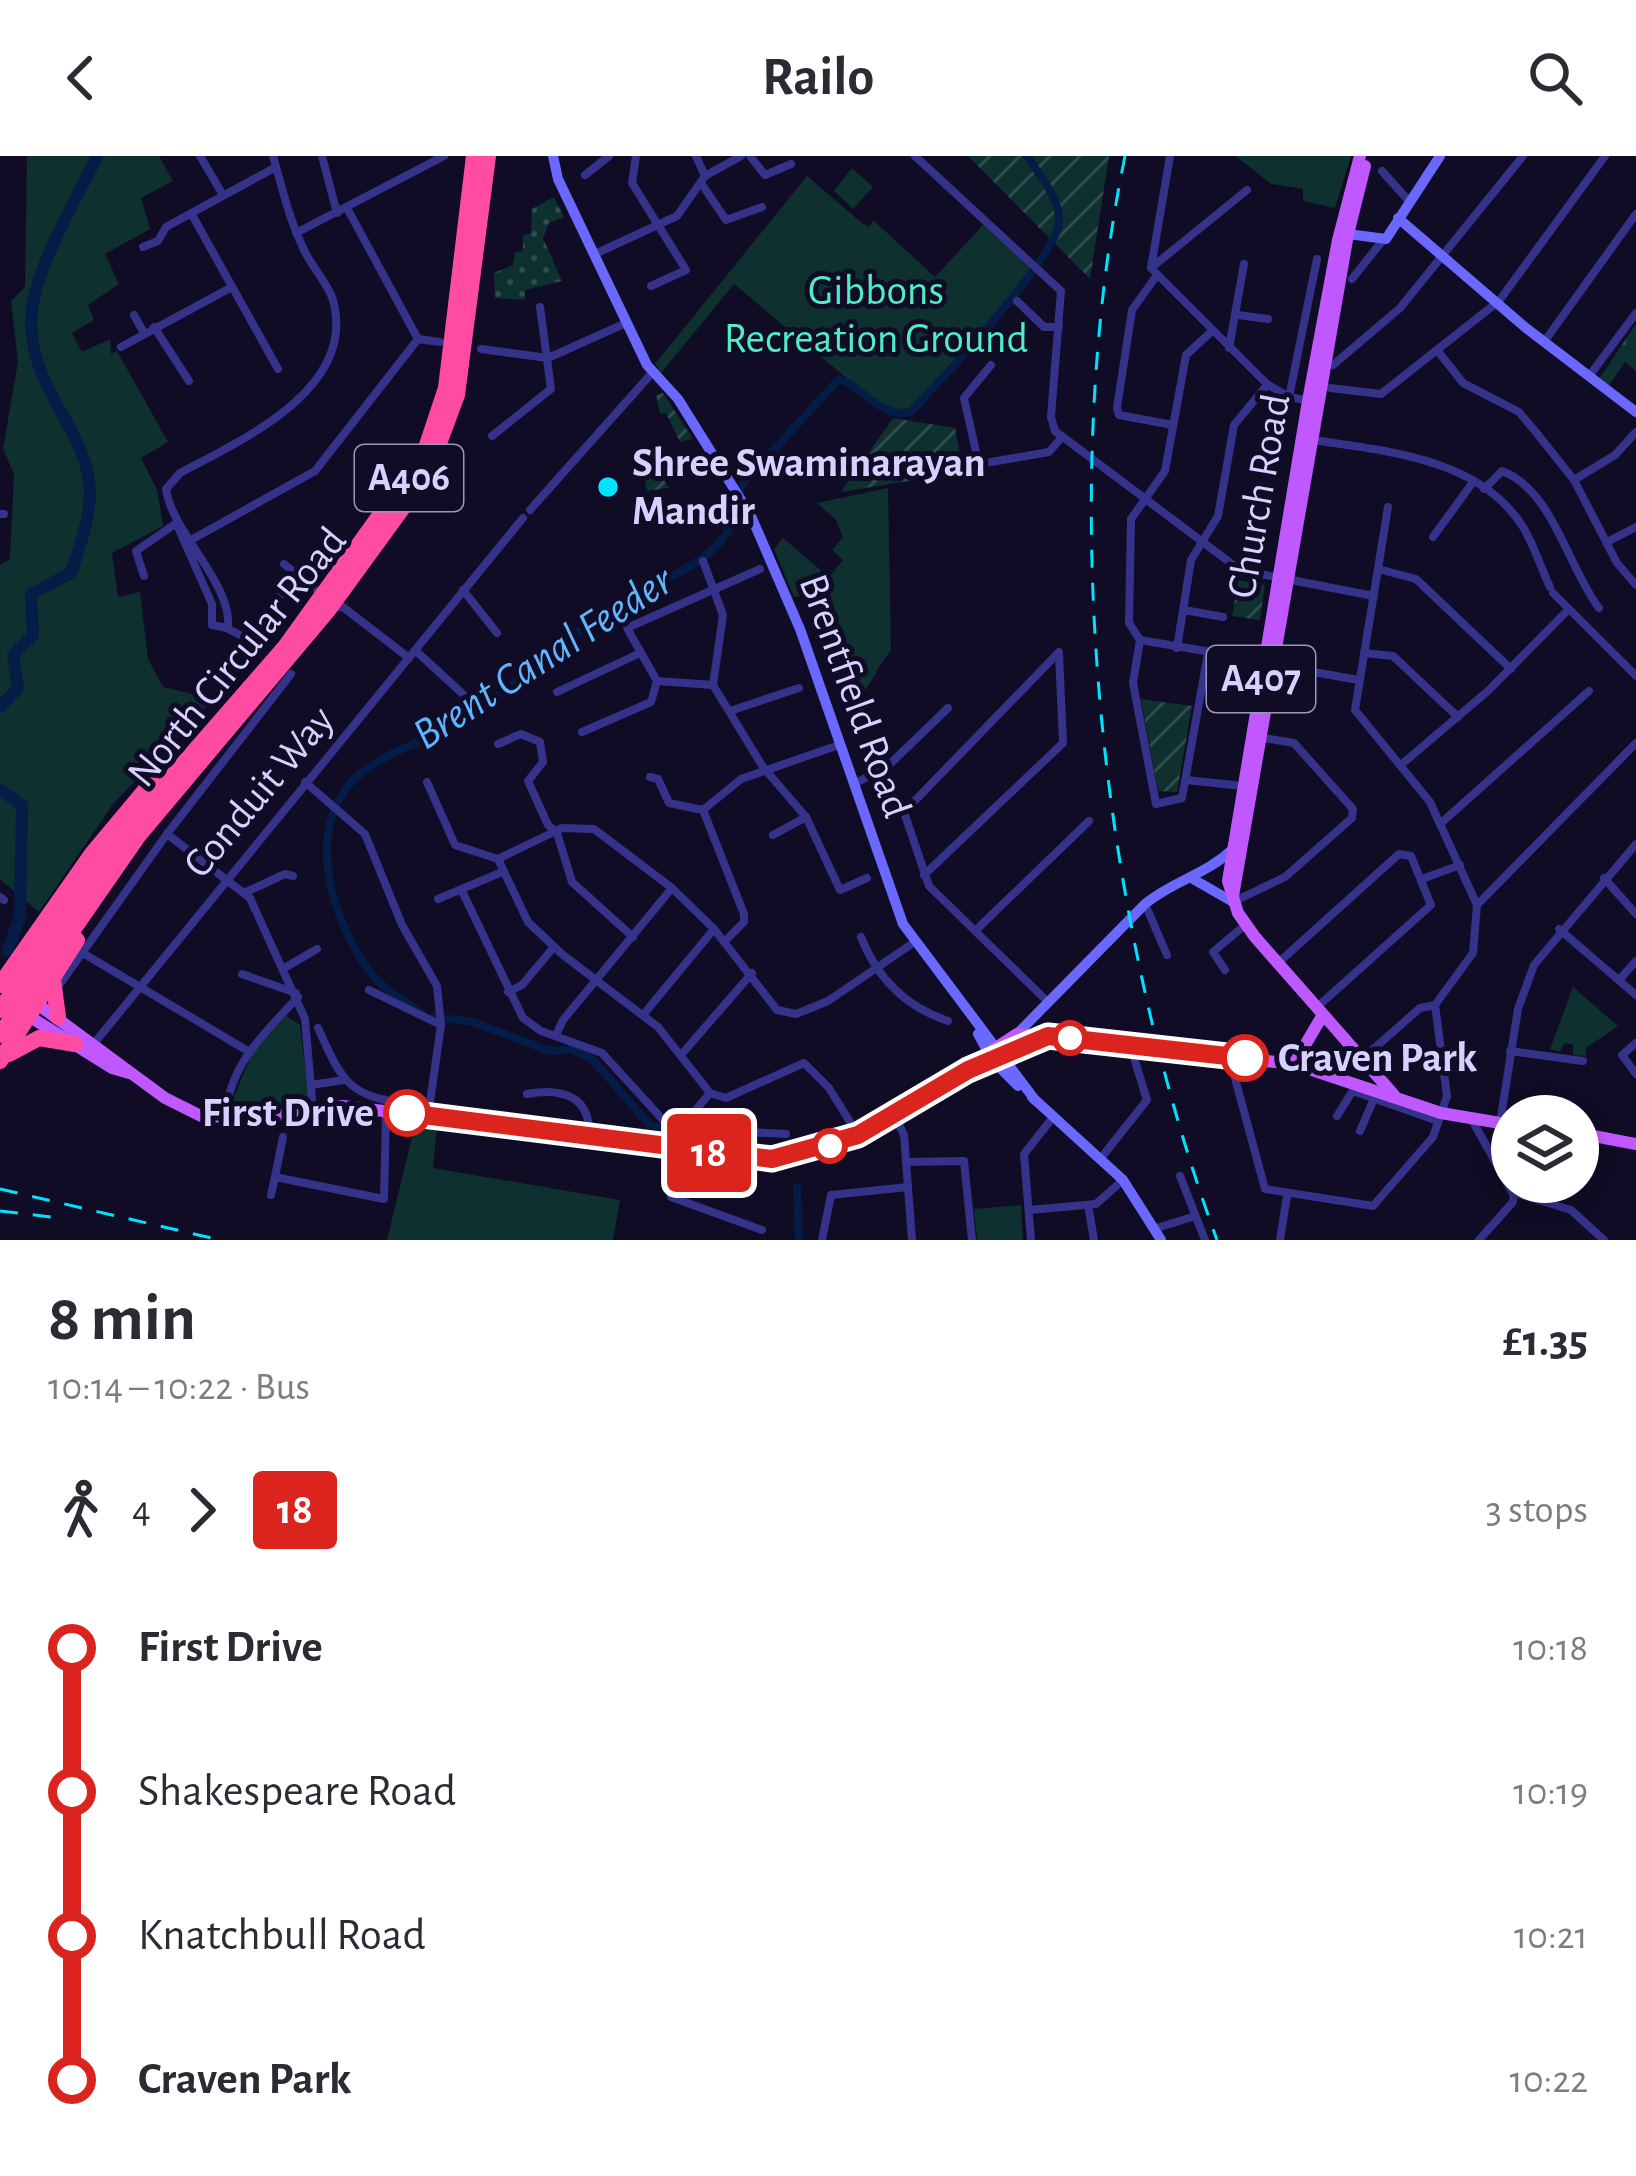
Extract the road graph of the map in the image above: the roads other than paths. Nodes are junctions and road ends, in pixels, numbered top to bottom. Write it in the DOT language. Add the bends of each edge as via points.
graph roads {
  1 [pos="200,156"];
  2 [pos="273,156"];
  3 [pos="322,156"];
  4 [pos="444,156"];
  5 [pos="474,156"];
  6 [pos="488,156"];
  7 [pos="553,156"];
  8 [pos="609,156"];
  9 [pos="636,156"];
  10 [pos="696,156"];
  11 [pos="741,156"];
  12 [pos="751,156"];
  13 [pos="915,156"];
  14 [pos="1171,156"];
  15 [pos="1365,156"];
  16 [pos="1440,156"];
  17 [pos="1523,156"];
  18 [pos="1605,156"];
  19 [pos="791,164"];
  20 [pos="276,167"];
  21 [pos="1382,171"];
  22 [pos="584,175"];
  23 [pos="703,180"];
  24 [pos="1247,190"];
  25 [pos="223,195"];
  26 [pos="1407,199"];
  27 [pos="762,207"];
  28 [pos="347,208"];
  29 [pos="337,213"];
  30 [pos="191,214"];
  31 [pos="1636,214"];
  32 [pos="1398,218"];
  33 [pos="658,225"];
  34 [pos="296,233"];
  35 [pos="1344,233"];
  36 [pos="1383,240"];
  37 [pos="143,247"];
  38 [pos="596,254"];
  39 [pos="1446,257"];
  40 [pos="1317,259"];
  41 [pos="1244,264"];
  42 [pos="1154,271"];
  43 [pos="1352,279"];
  44 [pos="651,286"];
  45 [pos="230,288"];
  46 [pos="1017,301"];
  47 [pos="1496,304"];
  48 [pos="540,307"];
  49 [pos="1636,313"];
  50 [pos="134,315"];
  51 [pos="1238,315"];
  52 [pos="1268,319"];
  53 [pos="626,323"];
  54 [pos="154,327"];
  55 [pos="1060,327"];
  56 [pos="1212,332"];
  57 [pos="144,333"];
  58 [pos="418,339"];
  59 [pos="440,342"];
  60 [pos="1544,342"];
  61 [pos="121,347"];
  62 [pos="1229,348"];
  63 [pos="481,349"];
  64 [pos="1438,350"];
  65 [pos="548,358"];
  66 [pos="992,364"];
  67 [pos="1333,365"];
  68 [pos="278,369"];
  69 [pos="652,373"];
  70 [pos="1589,375"];
  71 [pos="189,381"];
  72 [pos="1268,384"];
  73 [pos="1330,388"];
  74 [pos="1288,397"];
  75 [pos="1313,402"];
  76 [pos="1636,412"];
  77 [pos="1173,425"];
  78 [pos="1636,432"];
  79 [pos="492,436"];
  80 [pos="1062,436"];
  81 [pos="1311,440"];
  82 [pos="1574,480"];
  83 [pos="1473,482"];
  84 [pos="1484,489"];
  85 [pos="1147,497"];
  86 [pos="1388,507"];
  87 [pos="176,523"];
  88 [pos="1636,527"];
  89 [pos="1432,537"];
  90 [pos="1200,539"];
  91 [pos="190,540"];
  92 [pos="1607,542"];
  93 [pos="704,561"];
  94 [pos="284,563"];
  95 [pos="760,569"];
  96 [pos="1378,569"];
  97 [pos="297,575"];
  98 [pos="144,576"];
  99 [pos="1283,579"];
  100 [pos="1636,585"];
  101 [pos="315,589"];
  102 [pos="715,589"];
  103 [pos="463,590"];
  104 [pos="1374,596"];
  105 [pos="336,608"];
  106 [pos="1599,608"];
  107 [pos="1183,610"];
  108 [pos="1566,612"];
  109 [pos="1223,617"];
  110 [pos="228,628"];
  111 [pos="496,633"];
  112 [pos="1140,640"];
  113 [pos="1177,648"];
  114 [pos="1364,652"];
  115 [pos="1208,653"];
  116 [pos="412,654"];
  117 [pos="638,654"];
  118 [pos="1264,661"];
  119 [pos="1296,669"];
  120 [pos="1511,669"];
  121 [pos="291,674"];
  122 [pos="1636,676"];
  123 [pos="1360,680"];
  124 [pos="657,681"];
  125 [pos="713,686"];
  126 [pos="799,688"];
  127 [pos="1589,691"];
  128 [pos="557,692"];
  129 [pos="465,696"];
  130 [pos="948,707"];
  131 [pos="730,711"];
  132 [pos="1457,717"];
  133 [pos="582,732"];
  134 [pos="1256,737"];
  135 [pos="1636,743"];
  136 [pos="209,744"];
  137 [pos="498,744"];
  138 [pos="839,745"];
  139 [pos="1402,764"];
  140 [pos="765,769"];
  141 [pos="650,777"];
  142 [pos="1186,780"];
  143 [pos="305,782"];
  144 [pos="428,782"];
  145 [pos="854,784"];
  146 [pos="1243,787"];
  147 [pos="703,810"];
  148 [pos="806,817"];
  149 [pos="1089,821"];
  150 [pos="1440,824"];
  151 [pos="557,832"];
  152 [pos="166,834"];
  153 [pos="772,835"];
  154 [pos="1636,844"];
  155 [pos="1232,850"];
  156 [pos="498,859"];
  157 [pos="1460,865"];
  158 [pos="502,872"];
  159 [pos="924,875"];
  160 [pos="292,876"];
  161 [pos="226,878"];
  162 [pos="867,878"];
  163 [pos="1604,878"];
  164 [pos="1193,879"];
  165 [pos="1422,879"];
  166 [pos="672,888"];
  167 [pos="461,889"];
  168 [pos="246,892"];
  169 [pos="438,899"];
  170 [pos="1233,899"];
  171 [pos="1144,904"];
  172 [pos="1478,905"];
  173 [pos="1636,914"];
  174 [pos="1246,924"];
  175 [pos="714,929"];
  176 [pos="1558,929"];
  177 [pos="975,931"];
  178 [pos="633,937"];
  179 [pos="861,937"];
  180 [pos="916,940"];
  181 [pos="724,942"];
  182 [pos="554,947"];
  183 [pos="317,949"];
  184 [pos="81,952"];
  185 [pos="1167,955"];
  186 [pos="1636,961"];
  187 [pos="9,963"];
  188 [pos="1278,963"];
  189 [pos="286,968"];
  190 [pos="876,968"];
  191 [pos="1225,970"];
  192 [pos="242,974"];
  193 [pos="752,974"];
  194 [pos="58,978"];
  195 [pos="1619,980"];
  196 [pos="595,981"];
  197 [pos="2,984"];
  198 [pos="136,988"];
  199 [pos="369,990"];
  200 [pos="508,992"];
  201 [pos="297,995"];
  202 [pos="1636,995"];
  203 [pos="1048,1002"];
  204 [pos="0,1005"];
  205 [pos="962,1005"];
  206 [pos="1435,1005"];
  207 [pos="29,1008"];
  208 [pos="643,1015"];
  209 [pos="58,1017"];
  210 [pos="1321,1020"];
  211 [pos="441,1021"];
  212 [pos="948,1021"];
  213 [pos="318,1028"];
  214 [pos="984,1032"];
  215 [pos="0,1035"];
  216 [pos="556,1035"];
  217 [pos="1016,1036"];
  218 [pos="1048,1036"];
  219 [pos="1636,1043"];
  220 [pos="1139,1044"];
  221 [pos="86,1046"];
  222 [pos="248,1051"];
  223 [pos="1510,1051"];
  224 [pos="994,1054"];
  225 [pos="681,1055"];
  226 [pos="1228,1056"];
  227 [pos="1137,1061"];
  228 [pos="1301,1061"];
  229 [pos="1360,1061"];
  230 [pos="1583,1061"];
  231 [pos="0,1062"];
  232 [pos="1636,1075"];
  233 [pos="344,1080"];
  234 [pos="311,1085"];
  235 [pos="1353,1085"];
  236 [pos="710,1093"];
  237 [pos="527,1094"];
  238 [pos="1394,1094"];
  239 [pos="1376,1095"];
  240 [pos="1508,1095"];
  241 [pos="409,1104"];
  242 [pos="313,1111"];
  243 [pos="386,1111"];
  244 [pos="694,1112"];
  245 [pos="428,1116"];
  246 [pos="895,1116"];
  247 [pos="1054,1116"];
  248 [pos="1337,1116"];
  249 [pos="1440,1117"];
  250 [pos="226,1119"];
  251 [pos="1472,1120"];
  252 [pos="1491,1122"];
  253 [pos="1360,1131"];
  254 [pos="785,1134"];
  255 [pos="858,1135"];
  256 [pos="283,1137"];
  257 [pos="1599,1137"];
  258 [pos="589,1138"];
  259 [pos="1636,1144"];
  260 [pos="678,1149"];
  261 [pos="1491,1153"];
  262 [pos="1101,1158"];
  263 [pos="906,1162"];
  264 [pos="1180,1176"];
  265 [pos="275,1177"];
  266 [pos="1123,1180"];
  267 [pos="908,1186"];
  268 [pos="271,1196"];
  269 [pos="1287,1196"];
  270 [pos="1512,1203"];
  271 [pos="1548,1203"];
  272 [pos="1088,1205"];
  273 [pos="1028,1210"];
  274 [pos="1192,1217"];
  275 [pos="762,1230"];
  276 [pos="1159,1234"];
  277 [pos="822,1240"];
  278 [pos="912,1240"];
  279 [pos="972,1240"];
  280 [pos="1031,1240"];
  281 [pos="1094,1240"];
  282 [pos="1204,1240"];
  283 [pos="1280,1240"];
  284 [pos="1479,1240"];
  285 [pos="1604,1240"];
  1 -- 25 [label="street"];
  2 -- 20 [label="street"];
  3 -- 29 [label="street"];
  4 -- 28 [label="street"];
  5 -- 136 [label="highway, North Circular Road / A406" via="446,388 431,439"];
  6 -- 105 [label="highway, North Circular Road / A406" via="446,436"];
  7 -- 38 [label="street, Brentfield Road"];
  8 -- 22 [label="street"];
  9 -- 33 [label="street" via="632,183"];
  10 -- 23 [label="street"];
  11 -- 23 [label="street"];
  12 -- 19 [label="street" via="765,175"];
  13 -- 55 [label="street" via="1056,284"];
  14 -- 42 [label="street"];
  15 -- 35 [label="main road, A407"];
  16 -- 26 [label="street"];
  17 -- 39 [label="street"];
  18 -- 47 [label="street"];
  20 -- 25 [label="street"];
  20 -- 34 [label="street"];
  21 -- 26 [label="street"];
  23 -- 27 [label="street" via="726,220"];
  23 -- 33 [label="street" via="677,216"];
  24 -- 42 [label="street"];
  25 -- 30 [label="street"];
  26 -- 32 [label="street"];
  28 -- 29 [label="street"];
  28 -- 58 [label="street"];
  29 -- 34 [label="street"];
  30 -- 37 [label="street"];
  30 -- 45 [label="street"];
  31 -- 60 [label="street"];
  32 -- 36 [label="street"];
  32 -- 39 [label="street"];
  33 -- 38 [label="street"];
  33 -- 44 [label="street" via="686,270"];
  34 -- 87 [label="street" via="332,299 332,343 321,370 295,403 170,480"];
  35 -- 36 [label="street"];
  35 -- 75 [label="main road, Church Road / A407"];
  36 -- 43 [label="street"];
  38 -- 53 [label="street, Brentfield Road"];
  39 -- 47 [label="street"];
  39 -- 67 [label="street"];
  40 -- 74 [label="street"];
  41 -- 51 [label="street"];
  42 -- 56 [label="street"];
  42 -- 77 [label="street" via="1132,310 1117,408 1119,415"];
  45 -- 54 [label="street"];
  45 -- 68 [label="street"];
  46 -- 55 [label="street" via="1044,327"];
  47 -- 60 [label="street"];
  47 -- 64 [label="street"];
  48 -- 65 [label="street"];
  49 -- 70 [label="street"];
  50 -- 57 [label="street"];
  51 -- 52 [label="street"];
  51 -- 62 [label="street"];
  53 -- 65 [label="street"];
  53 -- 69 [label="street, Brentfield Road"];
  54 -- 57 [label="street"];
  54 -- 71 [label="street"];
  55 -- 80 [label="street" via="1051,425"];
  56 -- 62 [label="street"];
  56 -- 77 [label="street" via="1186,355"];
  57 -- 61 [label="street"];
  58 -- 59 [label="street"];
  58 -- 91 [label="street" via="315,471"];
  60 -- 70 [label="street"];
  62 -- 72 [label="street"];
  63 -- 65 [label="street"];
  64 -- 73 [label="street" via="1381,394"];
  64 -- 82 [label="street" via="1463,383 1519,412"];
  65 -- 79 [label="street" via="545,399"];
  66 -- 80 [label="street" via="964,398 973,466 1049,452"];
  69 -- 103 [label="street, Conduit Way"];
  69 -- 138 [label="street, Brentfield Road" via="738,492 800,629"];
  70 -- 76 [label="street"];
  72 -- 74 [label="street"];
  72 -- 90 [label="street" via="1238,416 1218,516"];
  74 -- 75 [label="street"];
  75 -- 81 [label="main road, Church Road / A407"];
  75 -- 99 [label="main road, Church Road / A407"];
  77 -- 85 [label="street" via="1165,471"];
  78 -- 82 [label="street"];
  80 -- 85 [label="street"];
  81 -- 83 [label="street" via="1418,459"];
  81 -- 99 [label="main road, Church Road / A407"];
  82 -- 92 [label="street"];
  83 -- 84 [label="street"];
  83 -- 89 [label="street"];
  84 -- 106 [label="street" via="1502,471 1518,480"];
  84 -- 108 [label="street" via="1522,526"];
  85 -- 90 [label="street"];
  85 -- 112 [label="street" via="1131,519 1129,622"];
  86 -- 96 [label="street"];
  87 -- 91 [label="street"];
  87 -- 98 [label="street" via="136,551"];
  87 -- 110 [label="street" via="212,604 212,625"];
  88 -- 92 [label="street"];
  90 -- 99 [label="street" via="1240,570"];
  90 -- 107 [label="street"];
  91 -- 110 [label="street"];
  92 -- 100 [label="street"];
  93 -- 102 [label="street"];
  94 -- 97 [label="street"];
  95 -- 102 [label="street"];
  96 -- 104 [label="street"];
  96 -- 120 [label="street" via="1415,580"];
  97 -- 101 [label="street"];
  97 -- 110 [label="street" via="246,638"];
  99 -- 104 [label="street"];
  99 -- 118 [label="main road, Church Road / A407"];
  99 -- 134 [label="main road, Church Road / A407"];
  102 -- 117 [label="street" via="627,628"];
  102 -- 125 [label="street" via="723,615"];
  103 -- 111 [label="street"];
  103 -- 116 [label="street, Conduit Way"];
  104 -- 114 [label="street"];
  105 -- 116 [label="street"];
  105 -- 136 [label="highway, North Circular Road / A406"];
  107 -- 109 [label="street"];
  107 -- 113 [label="street"];
  108 -- 120 [label="street"];
  108 -- 122 [label="street"];
  112 -- 113 [label="street"];
  112 -- 142 [label="street" via="1133,683 1156,804 1183,798"];
  113 -- 115 [label="street"];
  114 -- 123 [label="street"];
  114 -- 132 [label="street" via="1393,656"];
  115 -- 118 [label="street"];
  115 -- 142 [label="street"];
  116 -- 129 [label="street"];
  116 -- 143 [label="street, Conduit Way"];
  117 -- 124 [label="street"];
  117 -- 128 [label="street"];
  118 -- 134 [label="main road, Church Road / A407"];
  119 -- 123 [label="street"];
  120 -- 132 [label="street"];
  121 -- 152 [label="street"];
  123 -- 139 [label="street" via="1355,710"];
  124 -- 125 [label="street"];
  124 -- 133 [label="street" via="651,702"];
  125 -- 131 [label="street"];
  126 -- 131 [label="street"];
  127 -- 150 [label="street"];
  130 -- 145 [label="street" via="888,766"];
  131 -- 140 [label="street"];
  132 -- 139 [label="street"];
  134 -- 146 [label="main road, Church Road / A407"];
  134 -- 170 [label="main road, Church Road / A407"];
  134 -- 170 [label="street" via="1294,743 1353,809 1352,818 1286,877"];
  135 -- 172 [label="street"];
  136 -- 187 [label="highway" via="164,769 127,809"];
  136 -- 194 [label="highway" via="194,784"];
  136 -- 204 [label="highway, North Circular Road / A406" via="128,827"];
  136 -- 215 [label="highway, North Circular Road / A406"];
  137 -- 151 [label="street" via="521,734 540,742 543,762 529,781"];
  138 -- 140 [label="street"];
  138 -- 145 [label="street, Brentfield Road"];
  139 -- 150 [label="street"];
  140 -- 147 [label="street"];
  140 -- 148 [label="street"];
  141 -- 147 [label="street" via="669,803"];
  142 -- 146 [label="street"];
  143 -- 161 [label="street, Conduit Way"];
  143 -- 211 [label="street" via="365,834 437,986"];
  144 -- 156 [label="street" via="455,845"];
  145 -- 180 [label="street, Brentfield Road"];
  146 -- 155 [label="main road, Church Road / A407"];
  147 -- 181 [label="street" via="744,914"];
  148 -- 153 [label="street"];
  148 -- 162 [label="street" via="840,890"];
  149 -- 177 [label="street"];
  150 -- 157 [label="street"];
  151 -- 156 [label="street"];
  151 -- 166 [label="street" via="594,829"];
  151 -- 178 [label="street" via="567,874"];
  152 -- 161 [label="street"];
  152 -- 184 [label="street"];
  154 -- 163 [label="street"];
  155 -- 164 [label="street"];
  155 -- 170 [label="main road, Church Road / A407"];
  156 -- 158 [label="street"];
  157 -- 165 [label="street"];
  157 -- 172 [label="street"];
  158 -- 167 [label="street"];
  158 -- 182 [label="street" via="523,914"];
  159 -- 159 [label="street" via="1063,743 1059,652 904,812"];
  159 -- 177 [label="street"];
  160 -- 168 [label="street"];
  161 -- 168 [label="street"];
  161 -- 198 [label="street, Conduit Way"];
  163 -- 173 [label="street"];
  163 -- 176 [label="street"];
  164 -- 170 [label="street"];
  164 -- 171 [label="street"];
  165 -- 188 [label="street" via="1411,856 1400,854"];
  165 -- 210 [label="street" via="1431,904"];
  166 -- 175 [label="street"];
  166 -- 178 [label="street"];
  167 -- 169 [label="street"];
  167 -- 200 [label="street"];
  168 -- 189 [label="street"];
  170 -- 174 [label="main road"];
  171 -- 185 [label="street"];
  171 -- 203 [label="street"];
  172 -- 206 [label="street" via="1473,953"];
  174 -- 188 [label="main road"];
  174 -- 191 [label="street" via="1213,952"];
  175 -- 181 [label="street"];
  175 -- 208 [label="street"];
  176 -- 195 [label="street"];
  176 -- 223 [label="street" via="1534,964"];
  177 -- 203 [label="street"];
  178 -- 196 [label="street"];
  179 -- 190 [label="street"];
  180 -- 190 [label="street"];
  180 -- 205 [label="street, Brentfield Road"];
  181 -- 193 [label="street"];
  182 -- 196 [label="street"];
  182 -- 200 [label="street"];
  183 -- 189 [label="street"];
  184 -- 194 [label="street"];
  184 -- 198 [label="street"];
  186 -- 195 [label="street"];
  187 -- 197 [label="highway"];
  188 -- 210 [label="main road"];
  189 -- 201 [label="street"];
  190 -- 193 [label="street" via="796,1014 777,1010"];
  190 -- 212 [label="street" via="919,1011"];
  192 -- 201 [label="street"];
  193 -- 225 [label="street"];
  194 -- 207 [label="highway"];
  194 -- 209 [label="highway"];
  195 -- 202 [label="street"];
  196 -- 208 [label="street"];
  196 -- 216 [label="street"];
  197 -- 207 [label="main road"];
  198 -- 221 [label="street, Conduit Way"];
  198 -- 222 [label="street"];
  199 -- 211 [label="street"];
  200 -- 216 [label="street" via="532,1027"];
  201 -- 222 [label="street"];
  201 -- 234 [label="street"];
  203 -- 217 [label="street"];
  204 -- 207 [label="main road"];
  205 -- 214 [label="street, Brentfield Road"];
  205 -- 224 [label="street, Brentfield Road"];
  206 -- 229 [label="street" via="1420,1008"];
  206 -- 249 [label="street" via="1448,1096"];
  207 -- 209 [label="main road"];
  207 -- 221 [label="main road"];
  207 -- 231 [label="highway"];
  208 -- 225 [label="street"];
  209 -- 221 [label="main road"];
  210 -- 228 [label="main road"];
  210 -- 229 [label="main road"];
  211 -- 245 [label="street"];
  213 -- 233 [label="street"];
  214 -- 217 [label="street"];
  214 -- 224 [label="street, Brentfield Road"];
  216 -- 244 [label="street" via="602,1054 665,1122"];
  217 -- 218 [label="main road"];
  217 -- 224 [label="main road"];
  218 -- 220 [label="main road"];
  218 -- 224 [label="main road"];
  219 -- 232 [label="street" via="1622,1055"];
  220 -- 226 [label="main road"];
  220 -- 227 [label="street"];
  220 -- 227 [label="street"];
  221 -- 231 [label="highway" via="39,1038"];
  221 -- 250 [label="main road" via="191,1112"];
  222 -- 250 [label="street"];
  223 -- 230 [label="street"];
  223 -- 240 [label="street"];
  224 -- 246 [label="main road"];
  224 -- 247 [label="street"];
  225 -- 236 [label="street"];
  226 -- 228 [label="main road"];
  226 -- 269 [label="street" via="1260,1184"];
  227 -- 262 [label="street" via="1147,1100"];
  228 -- 235 [label="main road"];
  229 -- 235 [label="main road"];
  229 -- 238 [label="main road"];
  233 -- 234 [label="street"];
  233 -- 241 [label="street" via="360,1096"];
  234 -- 242 [label="street"];
  235 -- 239 [label="main road"];
  235 -- 248 [label="street"];
  236 -- 244 [label="street"];
  236 -- 255 [label="street" via="726,1097 804,1064"];
  237 -- 258 [label="street" via="552,1090 578,1100"];
  238 -- 239 [label="main road"];
  238 -- 249 [label="main road"];
  239 -- 249 [label="street"];
  239 -- 253 [label="street"];
  242 -- 243 [label="main road"];
  242 -- 250 [label="main road"];
  243 -- 245 [label="main road"];
  243 -- 265 [label="street" via="385,1199"];
  244 -- 254 [label="street" via="709,1130"];
  245 -- 258 [label="main road"];
  246 -- 255 [label="main road"];
  246 -- 263 [label="street"];
  247 -- 262 [label="street"];
  247 -- 273 [label="street" via="1024,1154"];
  249 -- 251 [label="main road"];
  249 -- 269 [label="street" via="1433,1137 1373,1207"];
  251 -- 252 [label="main road"];
  251 -- 261 [label="street"];
  255 -- 260 [label="main road" via="772,1159"];
  256 -- 265 [label="street"];
  257 -- 259 [label="main road"];
  258 -- 260 [label="main road"];
  260 -- 275 [label="street" via="671,1197"];
  262 -- 266 [label="street"];
  263 -- 267 [label="street"];
  263 -- 279 [label="street" via="964,1161"];
  264 -- 274 [label="street"];
  265 -- 268 [label="street"];
  266 -- 272 [label="street"];
  266 -- 276 [label="street"];
  267 -- 277 [label="street" via="831,1195"];
  267 -- 278 [label="street"];
  269 -- 283 [label="street"];
  270 -- 284 [label="street"];
  271 -- 285 [label="street" via="1571,1210"];
  272 -- 273 [label="street"];
  272 -- 281 [label="street"];
  273 -- 280 [label="street"];
  274 -- 276 [label="street"];
  274 -- 282 [label="street"];
}
